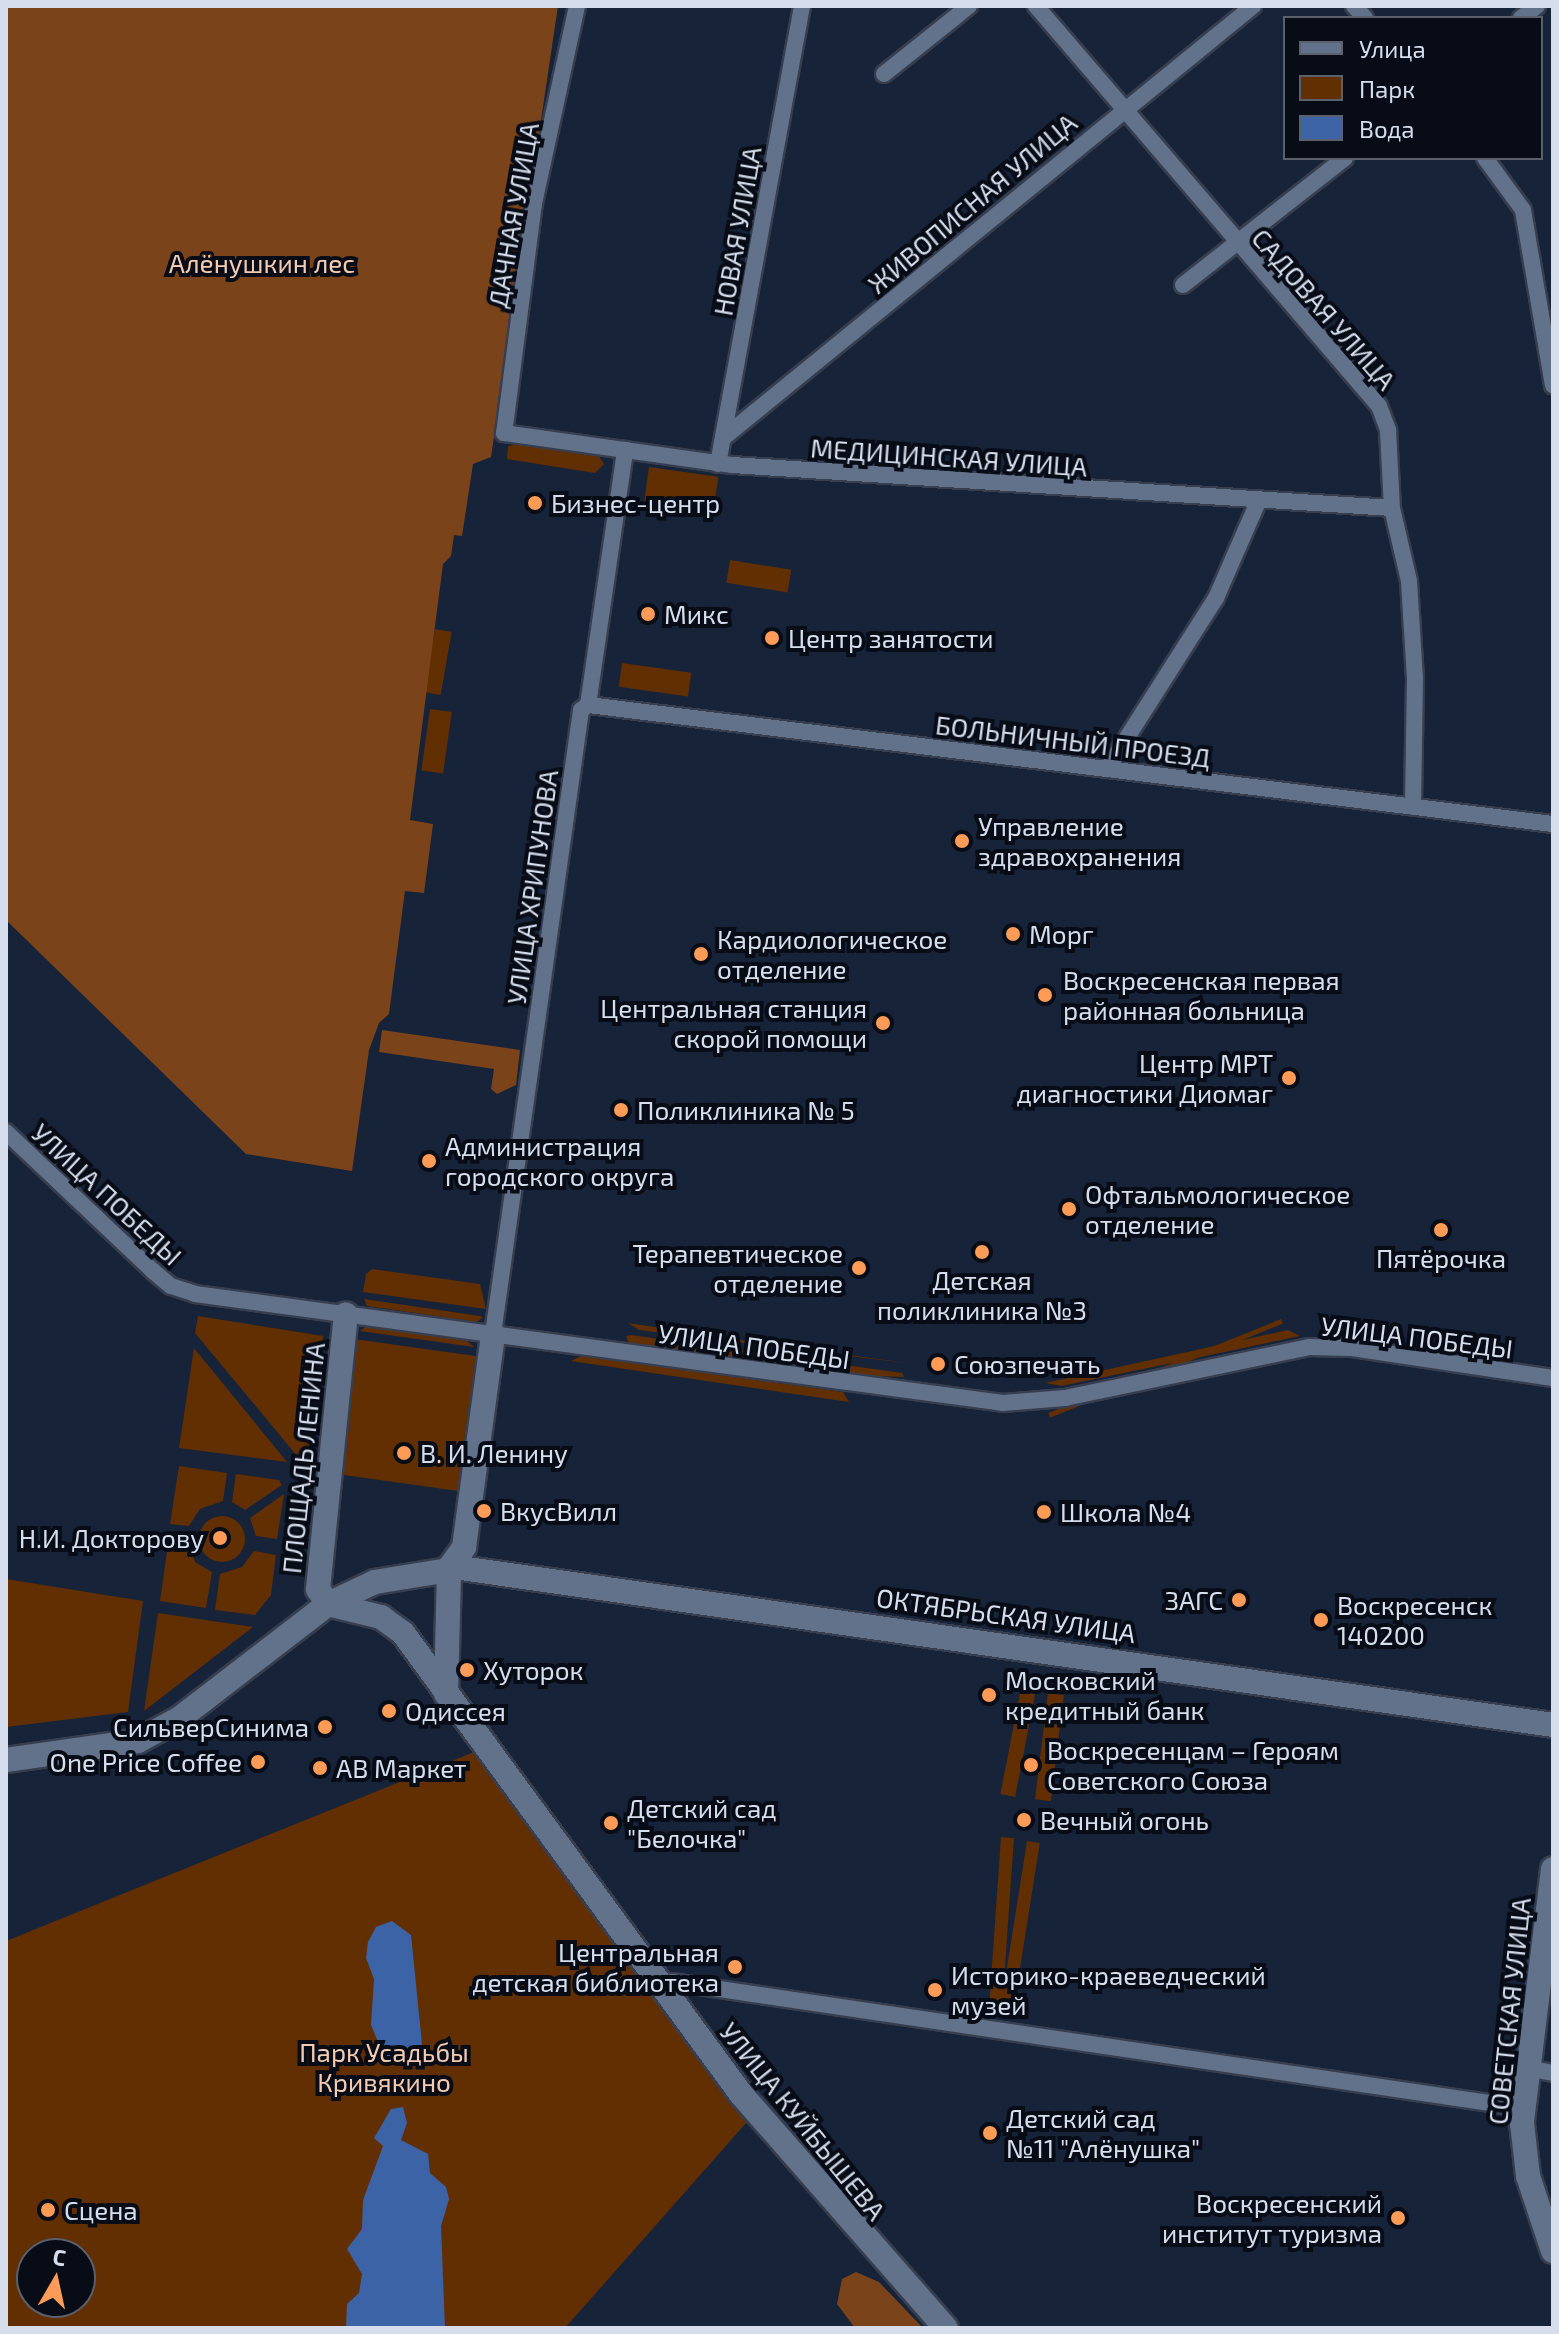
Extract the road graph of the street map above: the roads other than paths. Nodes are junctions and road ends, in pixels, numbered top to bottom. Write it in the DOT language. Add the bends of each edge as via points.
graph roads {
  1 [pos="577,6"];
  2 [pos="802,6"];
  3 [pos="969,6"];
  4 [pos="1036,6"];
  5 [pos="1253,6"];
  6 [pos="884,74"];
  7 [pos="1124,107"];
  8 [pos="1342,160"];
  9 [pos="1486,160"];
  10 [pos="1236,244"];
  11 [pos="1183,285"];
  12 [pos="1553,385"];
  13 [pos="504,433"];
  14 [pos="723,438"];
  15 [pos="625,450"];
  16 [pos="718,464"];
  17 [pos="1258,502"];
  18 [pos="1392,508"];
  19 [pos="588,705"];
  20 [pos="1107,769"];
  21 [pos="1413,807"];
  22 [pos="1553,824"];
  23 [pos="6,1132"];
  24 [pos="346,1314"];
  25 [pos="493,1334"];
  26 [pos="1553,1378"];
  27 [pos="449,1568"];
  28 [pos="328,1604"];
  29 [pos="446,1694"];
  30 [pos="1553,1725"];
  31 [pos="6,1760"];
  32 [pos="1553,1869"];
  33 [pos="660,1987"];
  34 [pos="1527,2068"];
  35 [pos="1553,2073"];
  36 [pos="1523,2108"];
  37 [pos="1553,2251"];
  38 [pos="946,2328"];
  1 -- 13 [label="street, ДАЧНАЯ УЛИЦА" via="534,203"];
  2 -- 14 [label="street, НОВАЯ УЛИЦА"];
  3 -- 6 [label="street"];
  4 -- 7 [label="street, САДОВАЯ УЛИЦА"];
  5 -- 7 [label="street, ЖИВОПИСНАЯ УЛИЦА"];
  7 -- 10 [label="street, САДОВАЯ УЛИЦА"];
  7 -- 14 [label="street, ЖИВОПИСНАЯ УЛИЦА" via="1006,210"];
  8 -- 10 [label="street"];
  9 -- 12 [label="street" via="1523,210"];
  10 -- 11 [label="street"];
  10 -- 18 [label="street, САДОВАЯ УЛИЦА" via="1379,406 1392,454"];
  13 -- 15 [label="street, МЕДИЦИНСКАЯ УЛИЦА"];
  14 -- 16 [label="street, НОВАЯ УЛИЦА"];
  15 -- 16 [label="street, МЕДИЦИНСКАЯ УЛИЦА"];
  15 -- 19 [label="street, УЛИЦА ХРИПУНОВА"];
  16 -- 17 [label="street, МЕДИЦИНСКАЯ УЛИЦА"];
  17 -- 18 [label="street, МЕДИЦИНСКАЯ УЛИЦА"];
  17 -- 20 [label="street" via="1216,598"];
  18 -- 21 [label="street, САДОВАЯ УЛИЦА" via="1409,581 1415,678"];
  19 -- 20 [label="street, БОЛЬНИЧНЫЙ ПРОЕЗД"];
  19 -- 25 [label="street, УЛИЦА ХРИПУНОВА" via="581,710"];
  20 -- 21 [label="street, БОЛЬНИЧНЫЙ ПРОЕЗД"];
  21 -- 22 [label="street, БОЛЬНИЧНЫЙ ПРОЕЗД"];
  23 -- 24 [label="street, УЛИЦА ПОБЕДЫ" via="171,1286 195,1294"];
  24 -- 25 [label="street, УЛИЦА ПОБЕДЫ"];
  24 -- 28 [label="street, ПЛОЩАДЬ ЛЕНИНА" via="318,1589"];
  25 -- 26 [label="street, УЛИЦА ПОБЕДЫ" via="1003,1403 1065,1398 1309,1347 1352,1348"];
  25 -- 27 [label="street" via="464,1547"];
  27 -- 28 [label="street, ОКТЯБРЬСКАЯ УЛИЦА" via="375,1582"];
  27 -- 29 [label="street"];
  27 -- 30 [label="street, ОКТЯБРЬСКАЯ УЛИЦА" via="597,1584"];
  28 -- 29 [label="street, УЛИЦА КУЙБЫШЕВА" via="391,1622"];
  28 -- 31 [label="street, ОКТЯБРЬСКАЯ УЛИЦА" via="159,1732 138,1741"];
  29 -- 33 [label="street, УЛИЦА КУЙБЫШЕВА"];
  32 -- 34 [label="street, СОВЕТСКАЯ УЛИЦА"];
  33 -- 36 [label="street" via="672,1982"];
  33 -- 38 [label="street, УЛИЦА КУЙБЫШЕВА" via="741,2094"];
  34 -- 35 [label="street"];
  34 -- 36 [label="street, СОВЕТСКАЯ УЛИЦА"];
  36 -- 37 [label="street, СОВЕТСКАЯ УЛИЦА" via="1528,2176"];
}
